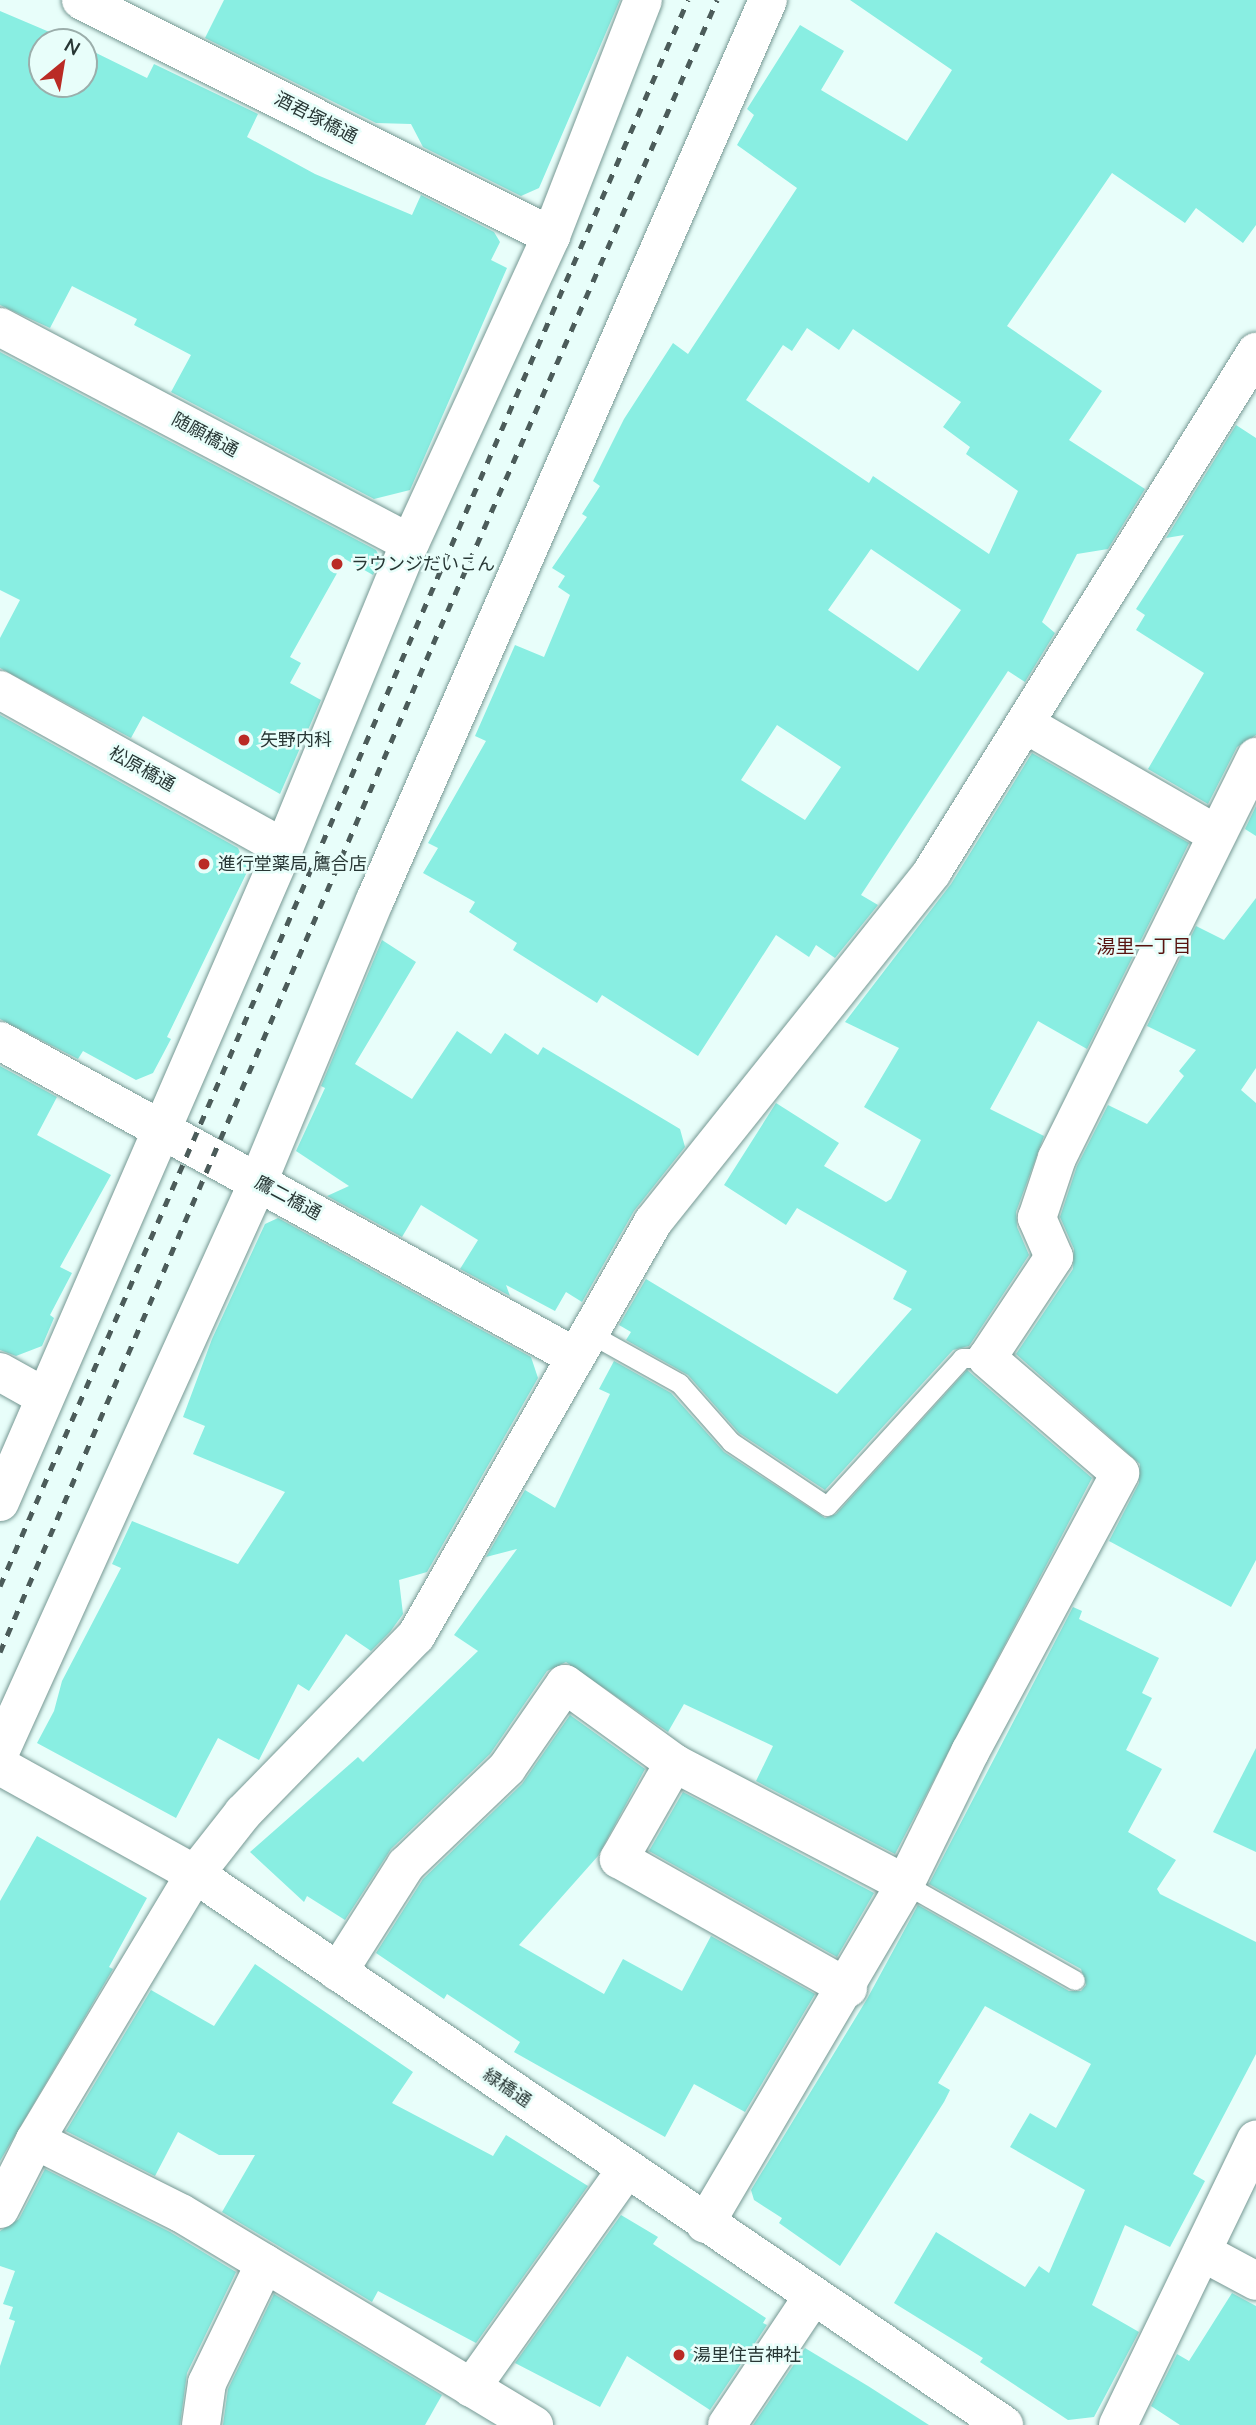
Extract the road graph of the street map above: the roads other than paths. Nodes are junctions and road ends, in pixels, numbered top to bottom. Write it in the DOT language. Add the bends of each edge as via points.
graph roads {
  1 [pos="81,0"];
  2 [pos="643,0"];
  3 [pos="768,0"];
  4 [pos="551,236"];
  5 [pos="0,327"];
  6 [pos="1256,352"];
  7 [pos="410,543"];
  8 [pos="0,690"];
  9 [pos="1027,725"];
  10 [pos="1256,757"];
  11 [pos="1216,834"];
  12 [pos="284,848"];
  13 [pos="0,1041"];
  14 [pos="160,1131"];
  15 [pos="258,1182"];
  16 [pos="582,1344"];
  17 [pos="987,1358"];
  18 [pos="0,1372"];
  19 [pos="45,1397"];
  20 [pos="0,1502"];
  21 [pos="0,1752"];
  22 [pos="674,1763"];
  23 [pos="0,1766"];
  24 [pos="195,1874"];
  25 [pos="905,1884"];
  26 [pos="338,1972"];
  27 [pos="1075,1980"];
  28 [pos="848,1988"];
  29 [pos="35,2140"];
  30 [pos="1256,2140"];
  31 [pos="626,2170"];
  32 [pos="0,2209"];
  33 [pos="705,2224"];
  34 [pos="1202,2252"];
  35 [pos="265,2263"];
  36 [pos="1256,2281"];
  37 [pos="813,2297"];
  38 [pos="471,2388"];
  39 [pos="201,2425"];
  40 [pos="534,2425"];
  41 [pos="727,2425"];
  42 [pos="1004,2425"];
  43 [pos="1118,2425"];
  1 -- 4 [label="street, 酒君塚橋通"];
  2 -- 4 [label="street"];
  3 -- 15 [label="street" via="380,888"];
  4 -- 7 [label="street"];
  5 -- 7 [label="street, 随願橋通"];
  6 -- 9 [label="street"];
  7 -- 12 [label="street"];
  8 -- 12 [label="street, 松原橋通"];
  9 -- 11 [label="street"];
  9 -- 16 [label="street" via="932,872 653,1222"];
  10 -- 11 [label="street"];
  11 -- 17 [label="street" via="1057,1158 1037,1218 1054,1257"];
  12 -- 14 [label="street"];
  13 -- 14 [label="street, 鷹二橋通"];
  14 -- 15 [label="street, 鷹二橋通"];
  14 -- 19 [label="street"];
  15 -- 16 [label="street, 鷹二橋通"];
  15 -- 21 [label="street"];
  16 -- 17 [label="lane" via="679,1383 731,1441 827,1506 962,1358"];
  16 -- 24 [label="street" via="416,1636 243,1813"];
  17 -- 25 [label="street" via="1120,1473 970,1752"];
  18 -- 19 [label="street"];
  19 -- 20 [label="street"];
  22 -- 25 [label="street"];
  22 -- 26 [label="street" via="565,1684 508,1768 406,1865"];
  22 -- 28 [label="street" via="619,1859"];
  23 -- 24 [label="street, 緑橋通"];
  24 -- 26 [label="street, 緑橋通"];
  24 -- 29 [label="street"];
  25 -- 27 [label="lane"];
  25 -- 28 [label="street"];
  26 -- 31 [label="street, 緑橋通"];
  28 -- 33 [label="street"];
  29 -- 32 [label="street"];
  29 -- 35 [label="street" via="181,2213"];
  30 -- 34 [label="street"];
  31 -- 33 [label="street, 緑橋通"];
  31 -- 38 [label="street"];
  33 -- 37 [label="street, 緑橋通"];
  34 -- 36 [label="street"];
  34 -- 43 [label="street"];
  35 -- 38 [label="street"];
  35 -- 39 [label="street" via="207,2383"];
  37 -- 41 [label="street"];
  37 -- 42 [label="street, 緑橋通"];
  38 -- 40 [label="street"];
}
